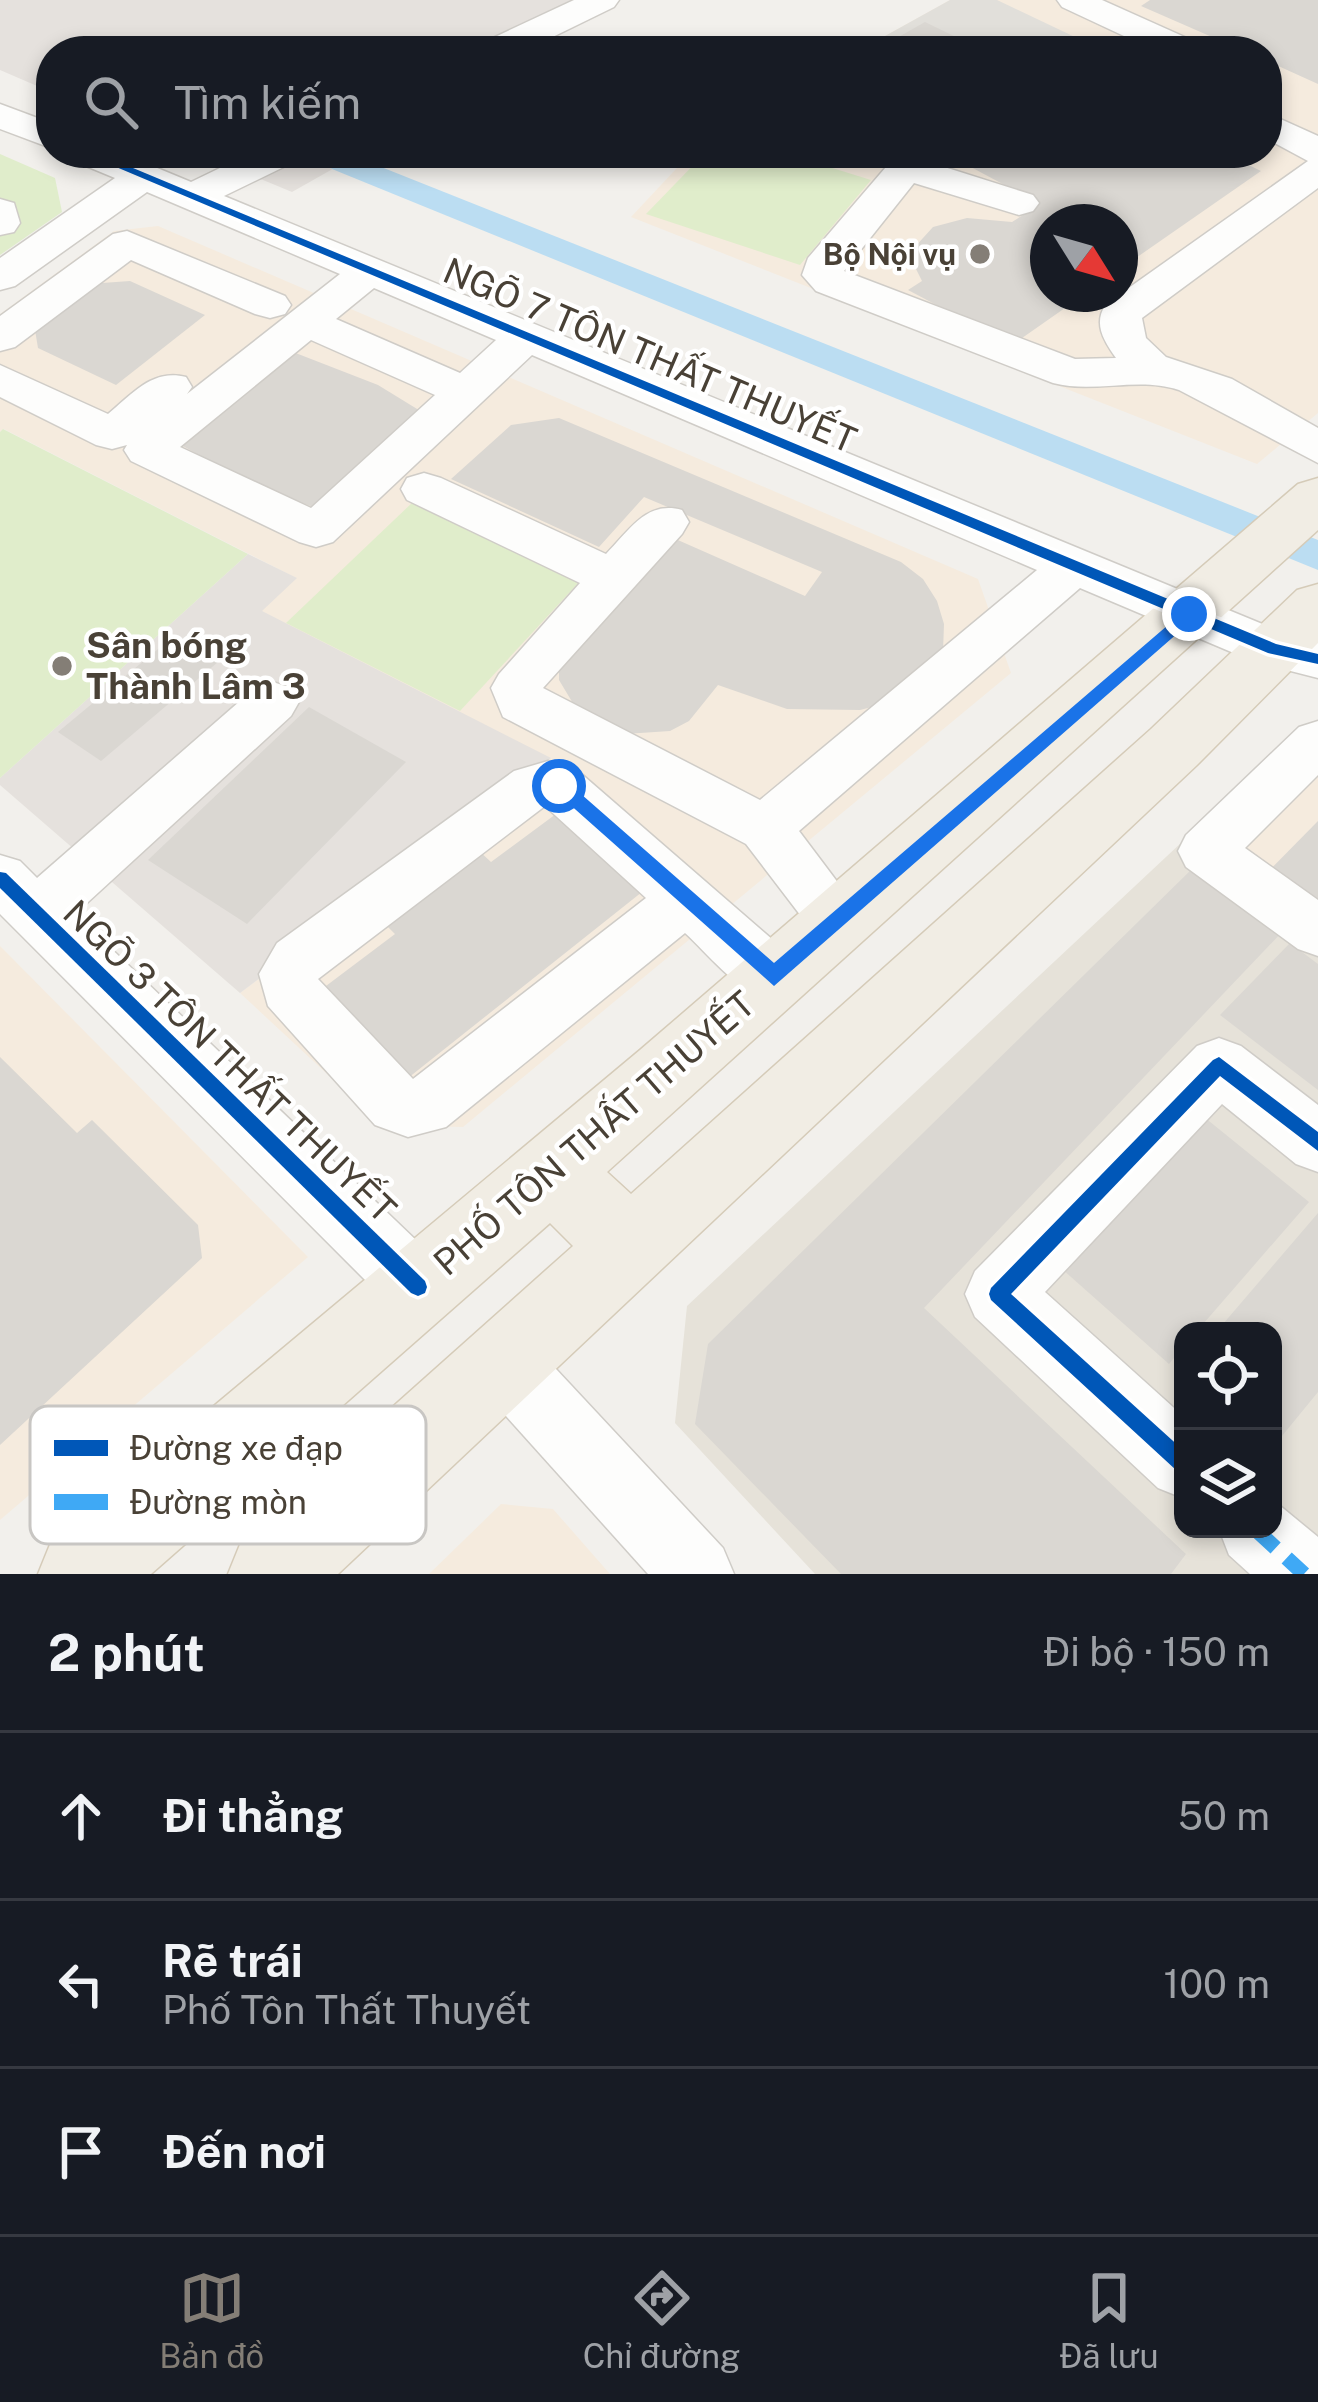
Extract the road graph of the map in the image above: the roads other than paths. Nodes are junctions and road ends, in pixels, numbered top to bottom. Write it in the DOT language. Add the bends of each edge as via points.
graph roads {
  1 [pos="602,0"];
  2 [pos="1079,1"];
  3 [pos="526,36"];
  4 [pos="1153,36"];
  5 [pos="0,116"];
  6 [pos="36,131"];
  7 [pos="122,168"];
  8 [pos="250,168"];
  9 [pos="912,168"];
  10 [pos="935,168"];
  11 [pos="1268,168"];
  12 [pos="143,177"];
  13 [pos="191,196"];
  14 [pos="1019,203"];
  15 [pos="0,211"];
  16 [pos="0,223"];
  17 [pos="353,261"];
  18 [pos="0,278"];
  19 [pos="288,314"];
  20 [pos="529,335"];
  21 [pos="0,337"];
  22 [pos="1153,370"];
  23 [pos="0,379"];
  24 [pos="466,392"];
  25 [pos="1317,482"];
  26 [pos="424,489"];
  27 [pos="664,522"];
  28 [pos="1073,567"];
  29 [pos="613,578"];
  30 [pos="1210,595"];
  31 [pos="1305,632"];
  32 [pos="273,702"];
  33 [pos="1318,742"];
  34 [pos="765,828"];
  35 [pos="18,896"];
  36 [pos="686,899"];
  37 [pos="837,920"];
  38 [pos="1318,932"];
  39 [pos="774,976"];
  40 [pos="1318,1143"];
  41 [pos="551,1171"];
  42 [pos="630,1247"];
  43 [pos="418,1287"];
  44 [pos="503,1363"];
  45 [pos="279,1406"];
  46 [pos="426,1434"];
  47 [pos="1174,1454"];
  48 [pos="1265,1538"];
  49 [pos="118,1544"];
  50 [pos="306,1544"];
  51 [pos="1318,1558"];
  52 [pos="83,1574"];
  53 [pos="273,1574"];
  54 [pos="697,1574"];
  55 [pos="1305,1574"];
  1 -- 3 [label="street"];
  2 -- 4 [label="street"];
  5 -- 6 [label="street"];
  7 -- 12 [label="street, NGÕ 7 TÔN THẤT THUYẾT"];
  8 -- 13 [label="street"];
  9 -- 22 [label="street" via="824,267 831,282 1069,373"];
  10 -- 14 [label="street"];
  11 -- 22 [label="street" via="1121,313 1126,343"];
  12 -- 13 [label="street, NGÕ 7 TÔN THẤT THUYẾT"];
  12 -- 18 [label="street"];
  13 -- 17 [label="street, NGÕ 7 TÔN THẤT THUYẾT"];
  15 -- 16 [label="street"];
  17 -- 19 [label="street"];
  17 -- 20 [label="street, NGÕ 7 TÔN THẤT THUYẾT"];
  19 -- 21 [label="street" via="127,243"];
  19 -- 23 [label="street" via="112,434"];
  19 -- 24 [label="street"];
  19 -- 24 [label="street" via="147,450 316,530"];
  20 -- 24 [label="street"];
  20 -- 28 [label="street, NGÕ 7 TÔN THẤT THUYẾT"];
  22 -- 25 [label="street" via="1184,375"];
  25 -- 30 [label="main road, PHỐ TÔN THẤT THUYẾT"];
  26 -- 29 [label="street"];
  27 -- 29 [label="street"];
  28 -- 30 [label="street, NGÕ 7 TÔN THẤT THUYẾT"];
  28 -- 34 [label="street"];
  29 -- 34 [label="street" via="525,674 520,703"];
  30 -- 31 [label="street, NGÕ 7 TÔN THẤT THUYẾT"];
  30 -- 37 [label="main road, PHỐ TÔN THẤT THUYẾT"];
  31 -- 42 [label="main road"];
  32 -- 35 [label="street"];
  33 -- 38 [label="street" via="1206,851"];
  34 -- 37 [label="street"];
  35 -- 43 [label="street, NGÕ 3 TÔN THẤT THUYẾT"];
  36 -- 36 [label="street" via="548,782 298,961 289,988 397,1105 424,1107"];
  36 -- 39 [label="street"];
  37 -- 39 [label="main road, PHỐ TÔN THẤT THUYẾT"];
  39 -- 41 [label="main road, PHỐ TÔN THẤT THUYẾT"];
  40 -- 47 [label="street" via="1219,1065 998,1294"];
  41 -- 42 [label="main road"];
  41 -- 43 [label="main road, PHỐ TÔN THẤT THUYẾT"];
  42 -- 44 [label="main road"];
  43 -- 45 [label="main road, PHỐ TÔN THẤT THUYẾT"];
  44 -- 46 [label="main road"];
  44 -- 54 [label="street"];
  48 -- 55 [label="street"];
  49 -- 52 [label="main road, PHỐ TÔN THẤT THUYẾT"];
  50 -- 53 [label="main road"];
  51 -- 55 [label="street"];
}
